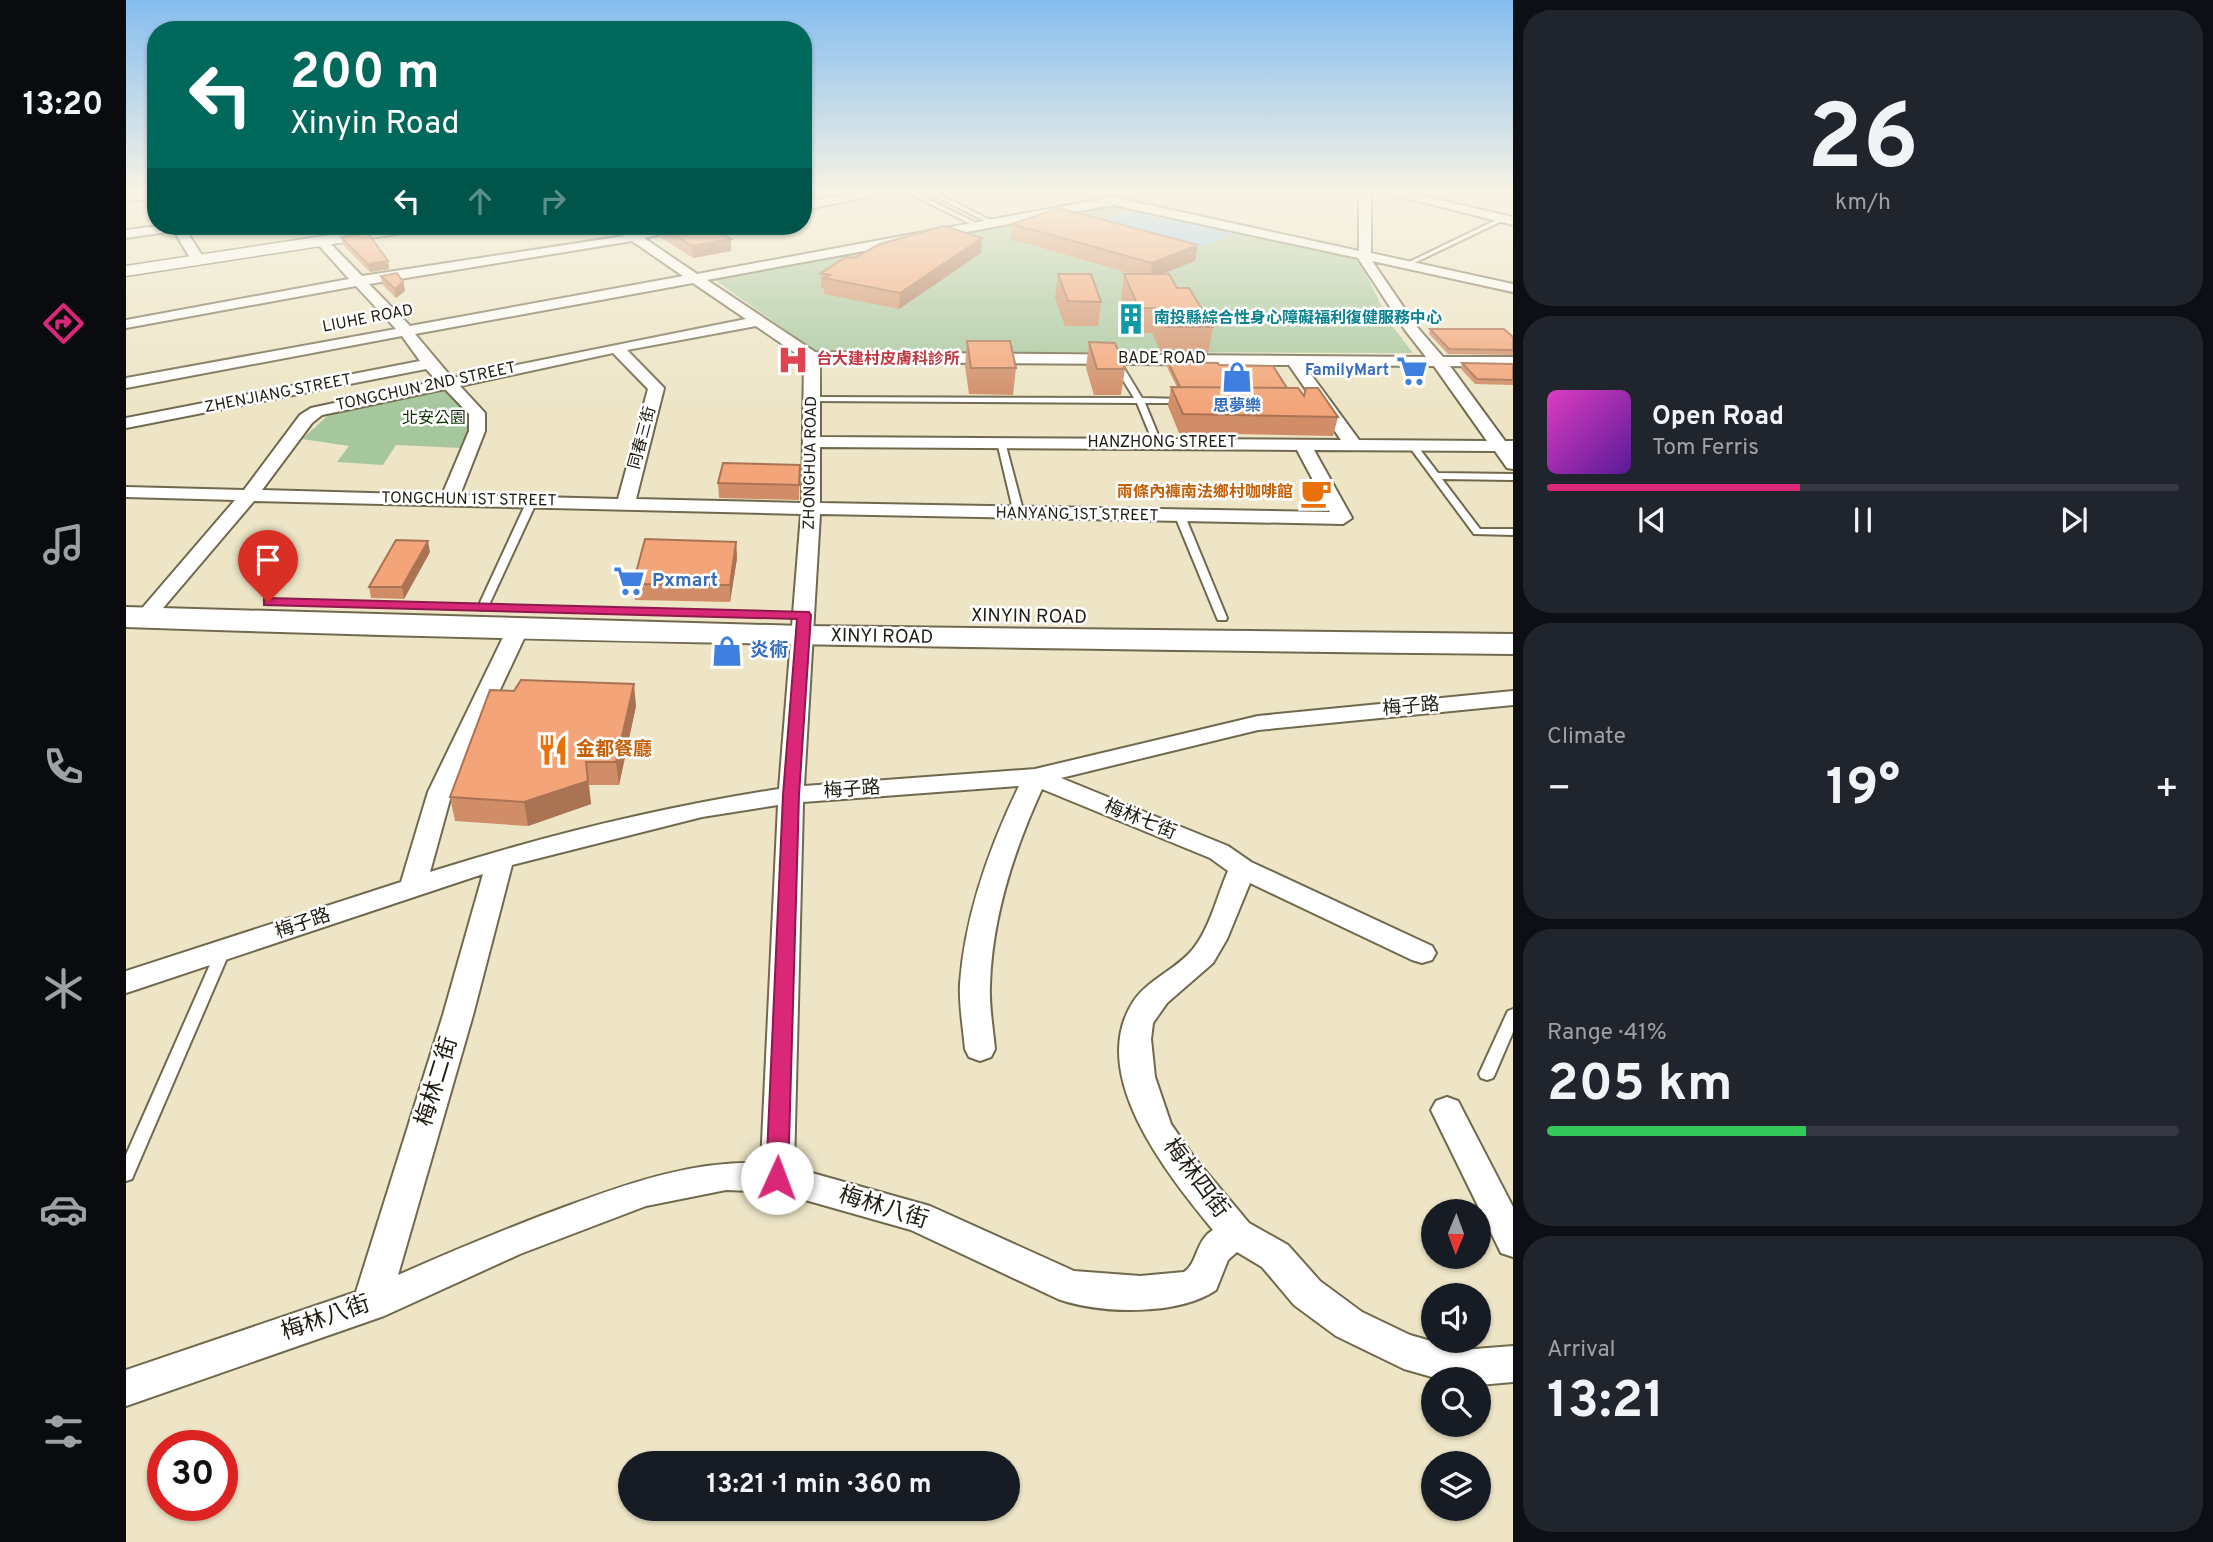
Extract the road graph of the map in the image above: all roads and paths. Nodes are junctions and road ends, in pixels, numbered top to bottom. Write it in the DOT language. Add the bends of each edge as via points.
graph roads {
  1 [pos="179,263"];
  2 [pos="342,263"];
  3 [pos="477,263"];
  4 [pos="674,263"];
  5 [pos="782,263"];
  6 [pos="1367,263"];
  7 [pos="1404,263"];
  8 [pos="1408,264"];
  9 [pos="126,271"];
  10 [pos="698,279"];
  11 [pos="359,281"];
  12 [pos="1513,288"];
  13 [pos="759,321"];
  14 [pos="126,324"];
  15 [pos="404,330"];
  16 [pos="616,348"];
  17 [pos="812,357"];
  18 [pos="1114,359"];
  19 [pos="1293,360"];
  20 [pos="1438,361"];
  21 [pos="1513,362"];
  22 [pos="430,364"];
  23 [pos="126,383"];
  24 [pos="448,383"];
  25 [pos="812,399"];
  26 [pos="1140,401"];
  27 [pos="1196,401"];
  28 [pos="126,423"];
  29 [pos="811,442"];
  30 [pos="1001,442"];
  31 [pos="1157,442"];
  32 [pos="1302,444"];
  33 [pos="1353,444"];
  34 [pos="1412,446"];
  35 [pos="1506,446"];
  36 [pos="1513,464"];
  37 [pos="1437,476"];
  38 [pos="1513,477"];
  39 [pos="126,492"];
  40 [pos="249,495"];
  41 [pos="449,500"];
  42 [pos="531,501"];
  43 [pos="626,503"];
  44 [pos="811,511"];
  45 [pos="1019,514"];
  46 [pos="1180,516"];
  47 [pos="1513,532"];
  48 [pos="482,607"];
  49 [pos="140,608"];
  50 [pos="1222,618"];
  51 [pos="1513,622"];
  52 [pos="804,625"];
  53 [pos="517,630"];
  54 [pos="1513,643"];
  55 [pos="1513,698"];
  56 [pos="1035,777"];
  57 [pos="791,795"];
  58 [pos="500,859"];
  59 [pos="1242,868"];
  60 [pos="413,886"];
  61 [pos="223,951"];
  62 [pos="1422,953"];
  63 [pos="126,982"];
  64 [pos="1513,1015"];
  65 [pos="980,1049"];
  66 [pos="1487,1074"];
  67 [pos="1447,1110"];
  68 [pos="126,1174"];
  69 [pos="777,1178"];
  70 [pos="1237,1234"];
  71 [pos="1513,1242"];
  72 [pos="371,1304"];
  73 [pos="1513,1364"];
  74 [pos="126,1388"];
  1 -- 9 [label="street"];
  2 -- 11 [label="street"];
  3 -- 11 [label="street"];
  4 -- 10 [label="street"];
  5 -- 10 [label="street, LIUHE ROAD"];
  6 -- 20 [label="street"];
  7 -- 8 [label="street"];
  8 -- 12 [label="street"];
  10 -- 13 [label="street"];
  10 -- 15 [label="street, LIUHE ROAD"];
  11 -- 14 [label="street"];
  11 -- 15 [label="street"];
  13 -- 16 [label="street, TONGCHUN 2ND STREET"];
  13 -- 17 [label="street"];
  15 -- 22 [label="street"];
  15 -- 23 [label="street, LIUHE ROAD"];
  16 -- 24 [label="street, TONGCHUN 2ND STREET"];
  16 -- 43 [label="street, 同春三街" via="656,388"];
  17 -- 18 [label="street, BADE ROAD"];
  17 -- 25 [label="street, ZHONGHUA ROAD"];
  18 -- 19 [label="street, BADE ROAD"];
  18 -- 26 [label="lane"];
  19 -- 20 [label="street, BADE ROAD"];
  19 -- 33 [label="street" via="1315,402"];
  20 -- 21 [label="street, BADE ROAD"];
  20 -- 35 [label="street"];
  22 -- 24 [label="street"];
  22 -- 28 [label="street, ZHENJIANG STREET"];
  24 -- 40 [label="street, TONGCHUN 2ND STREET" via="317,411 306,419"];
  24 -- 41 [label="street" via="477,413 477,430"];
  25 -- 26 [label="lane"];
  25 -- 29 [label="street, ZHONGHUA ROAD"];
  26 -- 27 [label="lane"];
  26 -- 31 [label="lane"];
  29 -- 30 [label="street, HANZHONG STREET"];
  29 -- 44 [label="street, ZHONGHUA ROAD"];
  30 -- 31 [label="street, HANZHONG STREET"];
  30 -- 45 [label="lane"];
  31 -- 32 [label="street, HANZHONG STREET"];
  32 -- 33 [label="street, HANZHONG STREET"];
  32 -- 46 [label="street, HANYANG 1ST STREET" via="1343,519"];
  33 -- 34 [label="street, HANZHONG STREET"];
  34 -- 35 [label="street, HANZHONG STREET"];
  34 -- 37 [label="lane"];
  35 -- 36 [label="street"];
  37 -- 38 [label="lane"];
  37 -- 47 [label="lane" via="1477,532"];
  39 -- 40 [label="street, TONGCHUN 1ST STREET"];
  40 -- 41 [label="street, TONGCHUN 1ST STREET"];
  40 -- 49 [label="street, TONGCHUN 2ND STREET"];
  41 -- 42 [label="street, TONGCHUN 1ST STREET"];
  42 -- 43 [label="street, TONGCHUN 1ST STREET"];
  42 -- 48 [label="lane"];
  43 -- 44 [label="street, TONGCHUN 1ST STREET"];
  44 -- 45 [label="street, HANYANG 1ST STREET"];
  44 -- 52 [label="street, ZHONGHUA ROAD"];
  45 -- 46 [label="street, HANYANG 1ST STREET"];
  46 -- 50 [label="lane"];
  48 -- 49 [label="main road, XINYIN ROAD"];
  48 -- 52 [label="main road, XINYIN ROAD"];
  49 -- 53 [label="main road, XINYI ROAD"];
  50 -- 51 [label="main road, XINYIN ROAD"];
  50 -- 52 [label="main road, XINYIN ROAD"];
  52 -- 53 [label="main road, XINYI ROAD"];
  52 -- 54 [label="main road, XINYI ROAD"];
  52 -- 57 [label="street, ZHONGHUA ROAD"];
  53 -- 60 [label="street" via="440,793"];
  55 -- 56 [label="street, 梅子路" via="1258,723"];
  56 -- 57 [label="street, 梅子路"];
  56 -- 59 [label="street, 梅林七街" via="1219,852"];
  56 -- 65 [label="street" via="1014,820 988,900 975,986"];
  57 -- 58 [label="street, 梅子路" via="702,808"];
  57 -- 69 [label="street, ZHONGHUA ROAD"];
  58 -- 60 [label="street, 梅子路"];
  58 -- 72 [label="street, 梅林二街"];
  59 -- 62 [label="street, 梅林七街"];
  59 -- 70 [label="street, 梅林四街" via="1205,954 1146,1007 1134,1040 1143,1089 1163,1140"];
  60 -- 61 [label="street, 梅子路"];
  61 -- 63 [label="street, 梅子路"];
  61 -- 68 [label="lane"];
  64 -- 66 [label="lane"];
  67 -- 71 [label="street"];
  69 -- 70 [label="street, 梅林八街" via="918,1217 1071,1287 1093,1291 1187,1288 1203,1279 1215,1248"];
  69 -- 72 [label="street, 梅林八街" via="726,1176 644,1192 508,1243"];
  70 -- 73 [label="street" via="1275,1256 1307,1293 1349,1324 1404,1351 1462,1368"];
  72 -- 74 [label="street, 梅林八街"];
}
